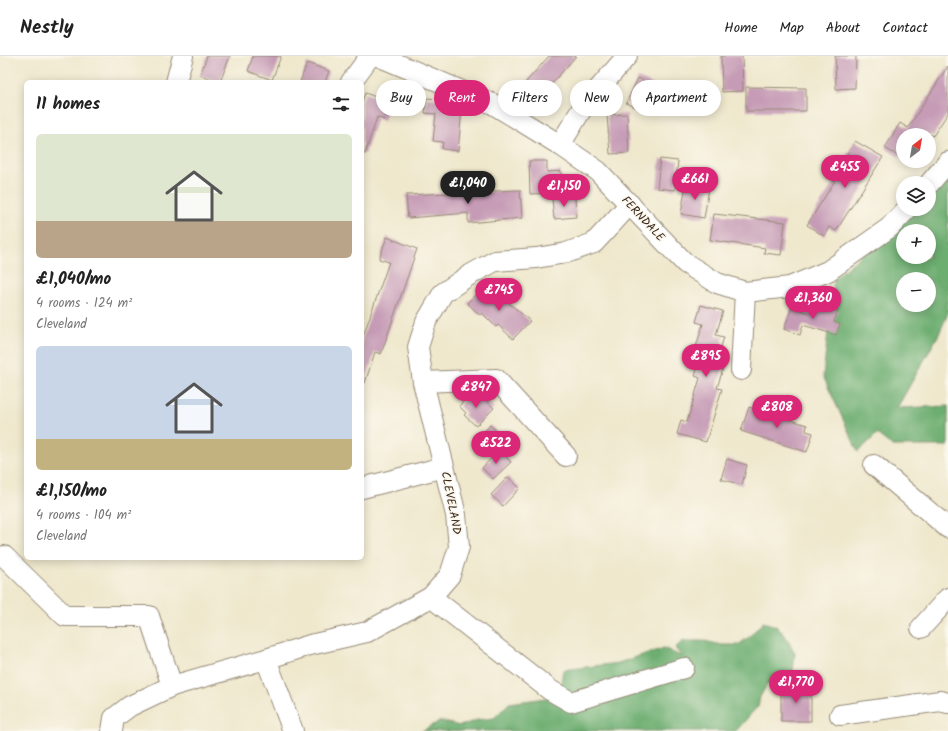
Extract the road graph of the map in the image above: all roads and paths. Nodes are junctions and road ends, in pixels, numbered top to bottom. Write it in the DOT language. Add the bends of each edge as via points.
graph roads {
  1 [pos="183,56"];
  2 [pos="370,56"];
  3 [pos="378,56"];
  4 [pos="627,56"];
  5 [pos="177,80"];
  6 [pos="352,80"];
  7 [pos="560,145"];
  8 [pos="948,162"];
  9 [pos="936,176"];
  10 [pos="630,204"];
  11 [pos="901,216"];
  12 [pos="745,292"];
  13 [pos="741,370"];
  14 [pos="424,382"];
  15 [pos="566,456"];
  16 [pos="874,465"];
  17 [pos="444,467"];
  18 [pos="364,487"];
  19 [pos="948,528"];
  20 [pos="4,556"];
  21 [pos="431,597"];
  22 [pos="945,608"];
  23 [pos="921,628"];
  24 [pos="266,660"];
  25 [pos="684,668"];
  26 [pos="172,686"];
  27 [pos="948,703"];
  28 [pos="840,715"];
  29 [pos="112,731"];
  30 [pos="293,731"];
  1 -- 5 [label="street"];
  2 -- 6 [label="street"];
  3 -- 7 [label="street, FERNDALE" via="493,104"];
  4 -- 7 [label="street" via="583,107"];
  7 -- 10 [label="street, FERNDALE" via="598,171"];
  8 -- 9 [label="street"];
  10 -- 12 [label="street, FERNDALE" via="685,263 717,283"];
  10 -- 14 [label="street, CLEVELAND" via="594,243 566,253 495,261 443,293 426,322 418,347"];
  11 -- 12 [label="street, FERNDALE" via="890,228 828,271 790,287"];
  12 -- 13 [label="street"];
  14 -- 15 [label="street" via="496,379"];
  14 -- 17 [label="street, CLEVELAND"];
  16 -- 19 [label="street"];
  17 -- 18 [label="street"];
  17 -- 21 [label="street, CLEVELAND" via="456,515 459,547 450,575"];
  20 -- 26 [label="street" via="65,616 149,616"];
  21 -- 24 [label="street, CLEVELAND" via="367,632 310,645"];
  21 -- 25 [label="street" via="550,690 571,702"];
  22 -- 23 [label="street"];
  24 -- 26 [label="street, CLEVELAND"];
  24 -- 30 [label="street"];
  26 -- 29 [label="street, CLEVELAND" via="130,706 114,718"];
  27 -- 28 [label="street" via="940,701"];
}
